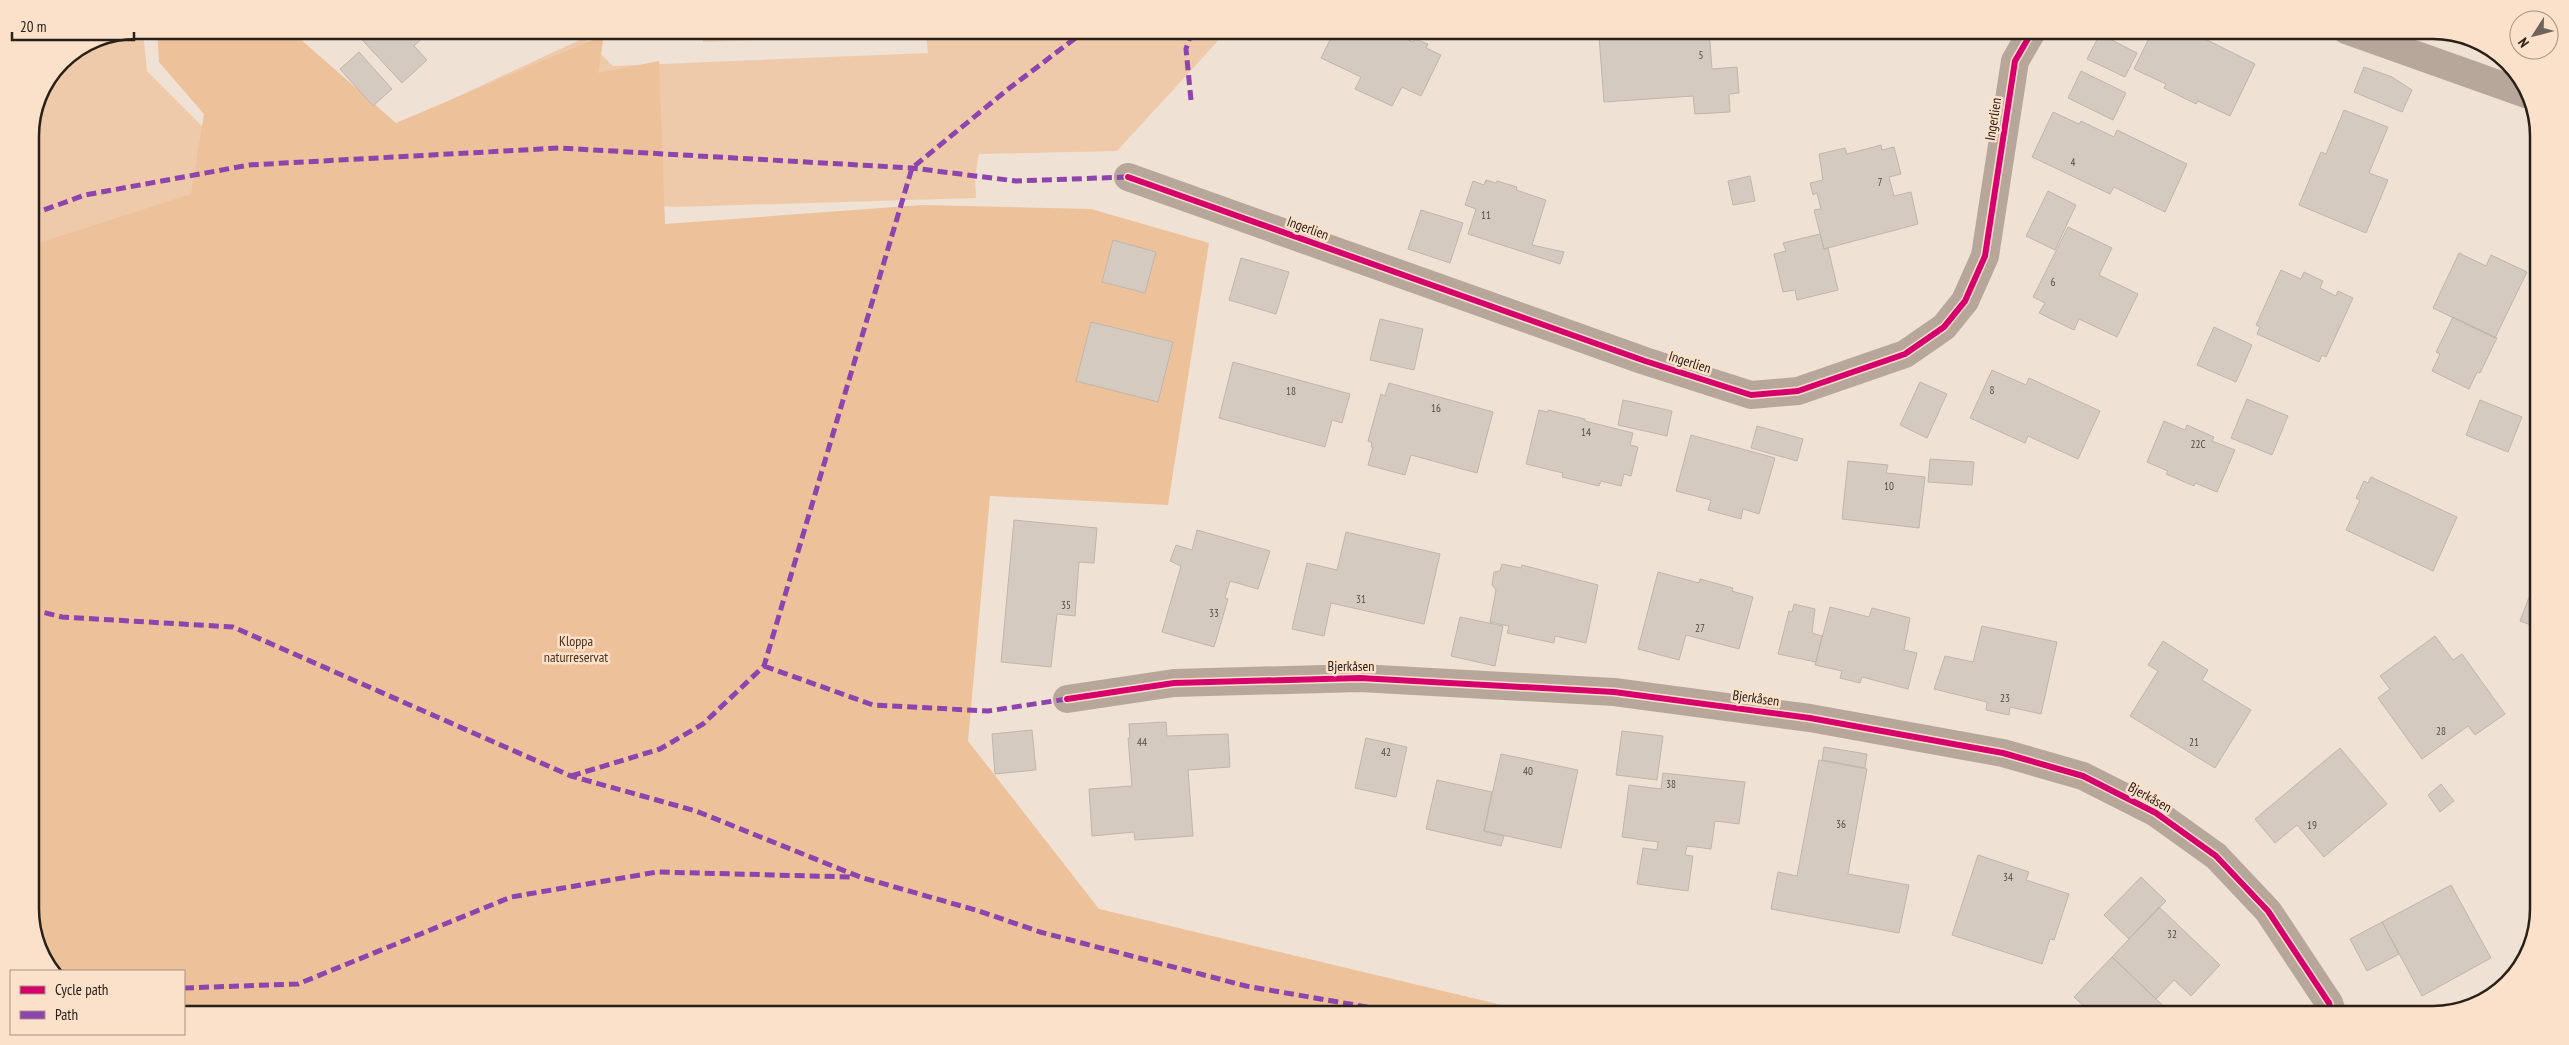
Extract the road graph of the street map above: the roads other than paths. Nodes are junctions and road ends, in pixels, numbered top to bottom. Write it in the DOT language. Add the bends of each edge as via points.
graph roads {
  1 [pos="2027,39"];
  2 [pos="2371,39"];
  3 [pos="2519,92"];
  4 [pos="1128,177"];
  5 [pos="1067,700"];
  6 [pos="2330,1006"];
  1 -- 4 [label="street, Ingerlien" via="2015,61 1985,256 1965,301 1944,327 1905,354 1798,391 1751,395 1689,376"];
  2 -- 3 [label="street"];
  5 -- 6 [label="street, Bjerkåsen" via="1174,684 1360,678 1614,692 1810,718 2003,753 2083,776 2156,813 2216,856 2268,911"];
}
